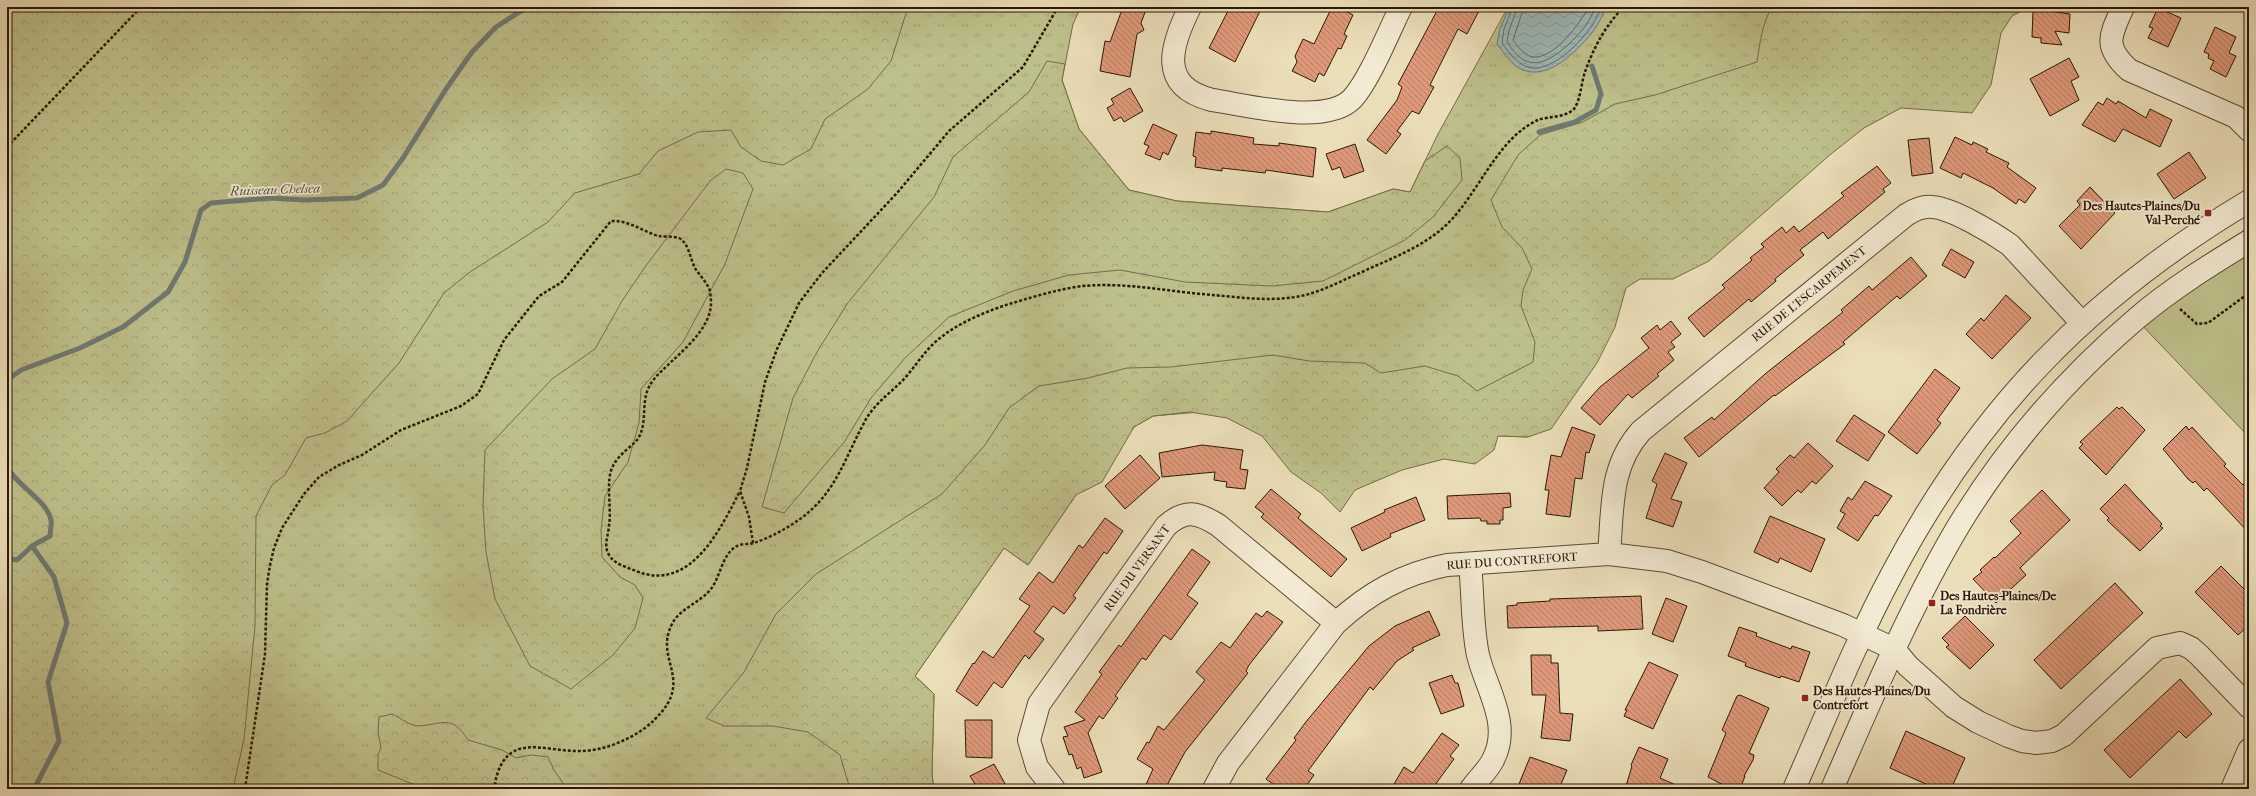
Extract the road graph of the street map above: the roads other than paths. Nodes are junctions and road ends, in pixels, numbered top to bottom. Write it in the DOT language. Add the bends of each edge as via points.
graph roads {
  1 [pos="1190,7"];
  2 [pos="1401,7"];
  3 [pos="2123,7"];
  4 [pos="2249,130"];
  5 [pos="2249,201"];
  6 [pos="2249,241"];
  7 [pos="2082,323"];
  8 [pos="1610,554"];
  9 [pos="1470,564"];
  10 [pos="1336,623"];
  11 [pos="1863,633"];
  12 [pos="1894,649"];
  13 [pos="2249,707"];
  14 [pos="2249,750"];
  15 [pos="1054,789"];
  16 [pos="1214,789"];
  17 [pos="1471,789"];
  18 [pos="1794,789"];
  19 [pos="1832,789"];
  20 [pos="2232,789"];
  1 -- 2 [label="street" via="1180,28 1172,57 1176,73 1185,87 1197,96 1212,100 1305,113 1337,108 1351,99 1361,86"];
  3 -- 4 [label="street" via="2112,37 2111,50 2119,61 2129,70 2236,117"];
  5 -- 7 [label="street" via="2171,251"];
  6 -- 12 [label="street" via="2210,265 2136,319 2060,391 1988,480 1960,524"];
  7 -- 8 [label="street, RUE DE L'ESCARPEMENT" via="2010,245 1996,234 1944,209 1931,206 1918,208 1906,215 1641,431 1629,445 1616,480"];
  7 -- 11 [label="street" via="2007,400 1972,444 1918,527"];
  8 -- 9 [label="street, RUE DU CONTREFORT"];
  8 -- 11 [label="street, RUE DU CONTREFORT" via="1667,561"];
  9 -- 10 [label="street, RUE DU CONTREFORT" via="1423,569 1378,590"];
  9 -- 17 [label="street" via="1478,653 1498,711 1499,727 1499,744 1493,760"];
  10 -- 15 [label="street, RUE DU VERSANT" via="1218,525 1198,515 1186,514 1175,518 1166,526 1039,704 1029,740 1037,767"];
  10 -- 16 [label="street, RUE DU CONTREFORT" via="1228,763"];
  11 -- 12 [label="street, RUE DU CONTREFORT"];
  11 -- 18 [label="street"];
  12 -- 13 [label="street" via="1908,666 1954,707 1978,722 2022,742 2052,741 2064,735 2157,648 2180,643 2199,655"];
  12 -- 19 [label="street"];
  14 -- 20 [label="street"];
}
